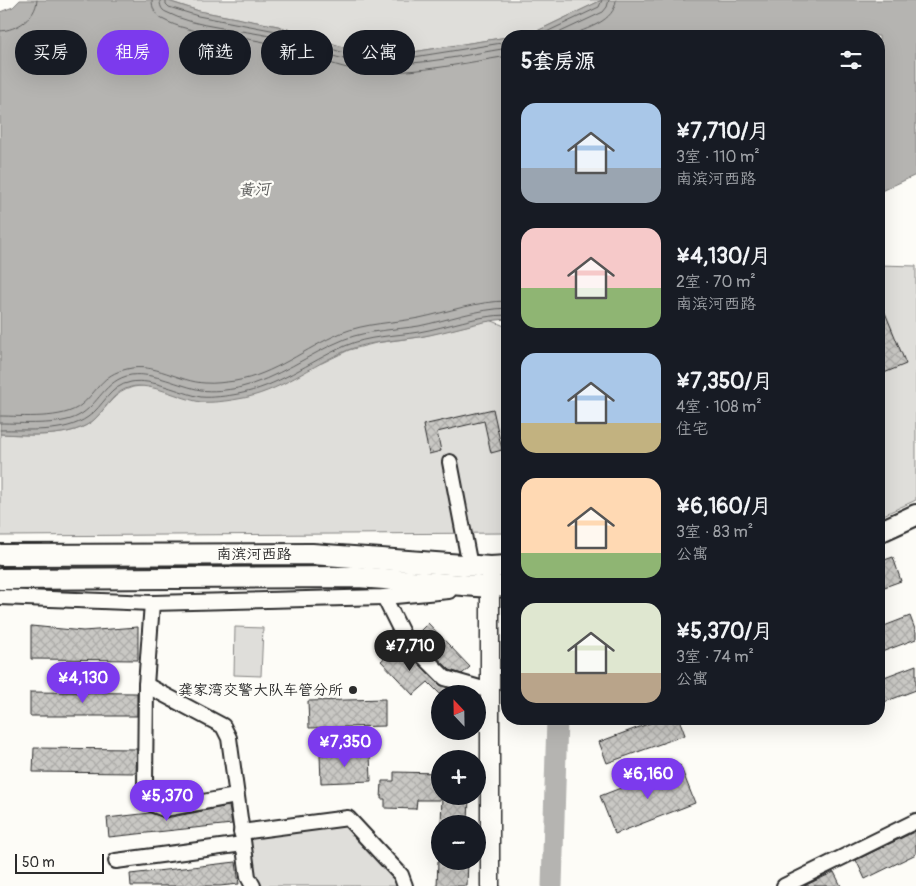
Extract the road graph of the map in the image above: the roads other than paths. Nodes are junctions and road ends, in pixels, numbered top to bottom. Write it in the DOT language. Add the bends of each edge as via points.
graph roads {
  1 [pos="450,462"];
  2 [pos="916,515"];
  3 [pos="916,527"];
  4 [pos="885,529"];
  5 [pos="885,540"];
  6 [pos="0,555"];
  7 [pos="489,566"];
  8 [pos="0,579"];
  9 [pos="499,587"];
  10 [pos="0,597"];
  11 [pos="384,597"];
  12 [pos="152,603"];
  13 [pos="146,685"];
  14 [pos="490,691"];
  15 [pos="236,796"];
  16 [pos="916,821"];
  17 [pos="242,838"];
  18 [pos="116,861"];
  19 [pos="253,886"];
  20 [pos="405,886"];
  21 [pos="490,886"];
  22 [pos="784,886"];
  1 -- 7 [label="street"];
  2 -- 4 [label="highway"];
  3 -- 5 [label="highway"];
  6 -- 7 [label="highway, 南滨河西路" via="312,554"];
  7 -- 9 [label="main road"];
  8 -- 9 [label="highway, 南滨河西路" via="358,577"];
  9 -- 11 [label="street"];
  9 -- 14 [label="main road"];
  10 -- 12 [label="street"];
  11 -- 12 [label="street"];
  11 -- 14 [label="street" via="404,638 445,678"];
  12 -- 13 [label="street"];
  13 -- 15 [label="street" via="223,726 229,738"];
  13 -- 15 [label="street" via="144,785 149,803 164,809"];
  14 -- 21 [label="main road"];
  15 -- 17 [label="street"];
  16 -- 22 [label="street"];
  17 -- 18 [label="street"];
  17 -- 19 [label="street" via="248,876"];
  17 -- 20 [label="street" via="348,818 401,875"];
}
